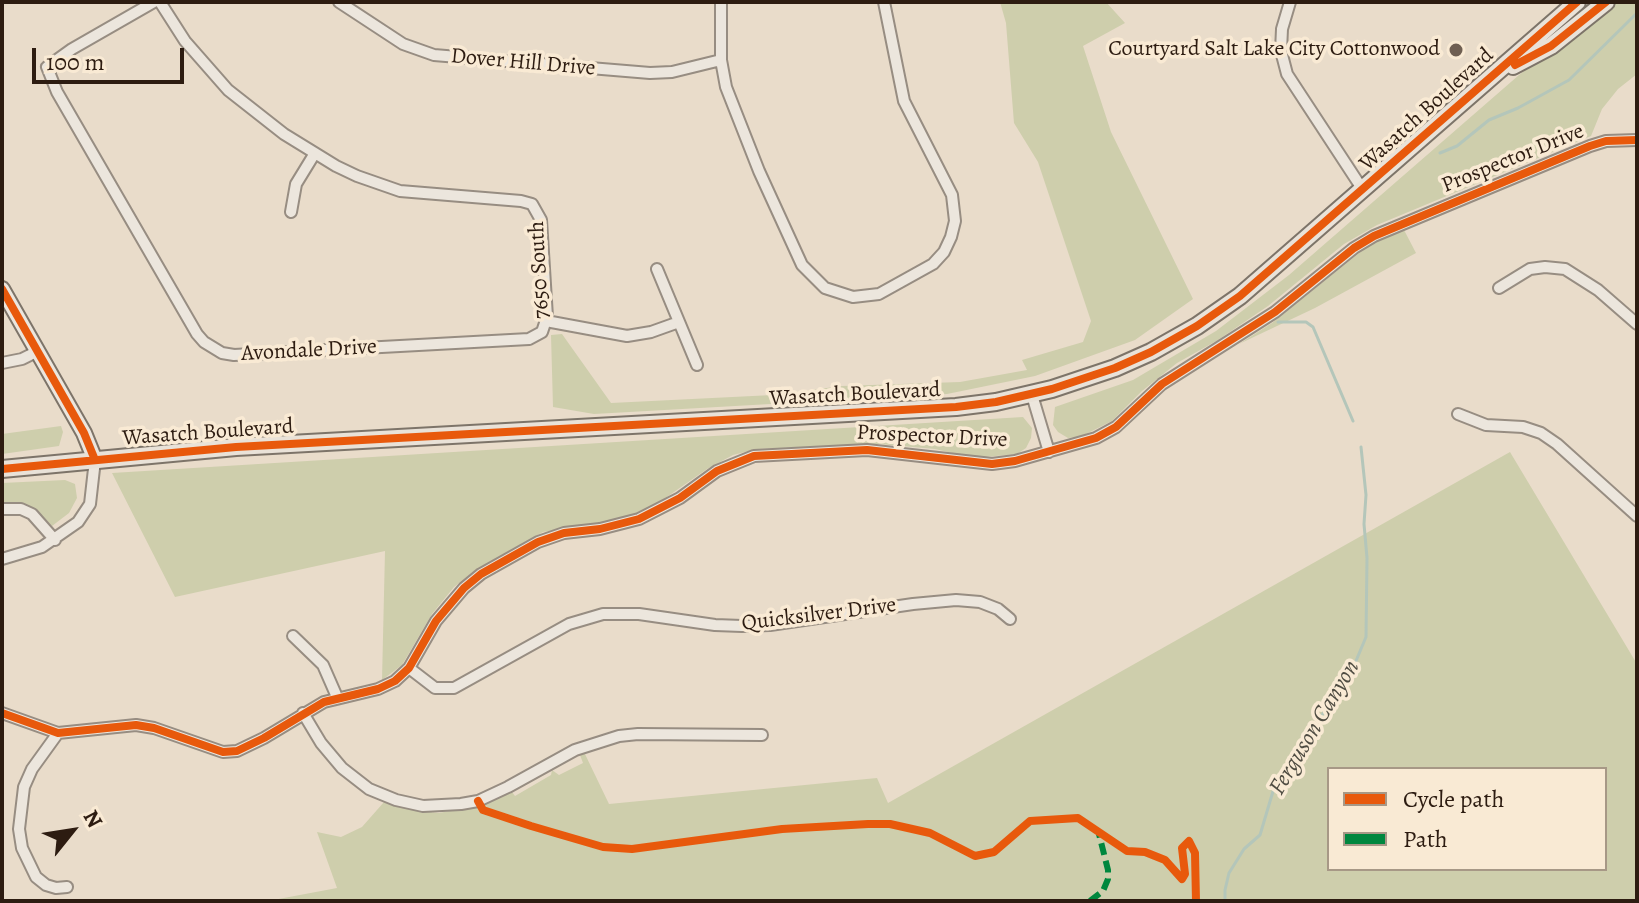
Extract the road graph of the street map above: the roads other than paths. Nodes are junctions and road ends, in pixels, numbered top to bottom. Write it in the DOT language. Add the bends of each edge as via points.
graph roads {
  1 [pos="154,2"];
  2 [pos="160,2"];
  3 [pos="339,2"];
  4 [pos="721,2"];
  5 [pos="884,2"];
  6 [pos="1290,2"];
  7 [pos="1577,2"];
  8 [pos="1606,2"];
  9 [pos="721,60"];
  10 [pos="1490,77"];
  11 [pos="1637,140"];
  12 [pos="315,153"];
  13 [pos="1363,190"];
  14 [pos="291,212"];
  15 [pos="657,269"];
  16 [pos="1499,288"];
  17 [pos="2,289"];
  18 [pos="679,322"];
  19 [pos="1637,324"];
  20 [pos="544,327"];
  21 [pos="38,351"];
  22 [pos="2,363"];
  23 [pos="697,365"];
  24 [pos="1032,395"];
  25 [pos="1458,414"];
  26 [pos="1049,452"];
  27 [pos="95,460"];
  28 [pos="2,469"];
  29 [pos="2,509"];
  30 [pos="1637,516"];
  31 [pos="55,540"];
  32 [pos="2,559"];
  33 [pos="1010,619"];
  34 [pos="293,636"];
  35 [pos="409,668"];
  36 [pos="337,697"];
  37 [pos="2,713"];
  38 [pos="303,713"];
  39 [pos="58,733"];
  40 [pos="762,735"];
  41 [pos="67,887"];
  1 -- 20 [label="street, Avondale Drive" via="47,67 197,334 212,348 234,355 529,339"];
  2 -- 12 [label="street" via="185,41 228,90"];
  3 -- 9 [label="street, Dover Hill Drive" via="403,44 434,55 650,73"];
  4 -- 9 [label="street"];
  5 -- 9 [label="street" via="904,101 952,195 955,221 948,244 933,264 879,294 841,295 825,288 802,265 733,110"];
  6 -- 13 [label="street" via="1281,51 1287,74"];
  7 -- 10 [label="main road, Wasatch Boulevard"];
  8 -- 10 [label="main road" via="1551,46"];
  10 -- 13 [label="main road, Wasatch Boulevard"];
  11 -- 26 [label="street, Prospector Drive" via="1590,146 1374,236 1275,312 1162,384 1116,427"];
  12 -- 14 [label="street" via="296,184"];
  12 -- 20 [label="street, 7650 South" via="400,191 521,201 536,209 541,220"];
  13 -- 24 [label="main road, Wasatch Boulevard" via="1197,326 1115,368"];
  15 -- 18 [label="street"];
  16 -- 19 [label="street" via="1530,269 1565,269"];
  17 -- 21 [label="main road"];
  18 -- 20 [label="street" via="627,336"];
  18 -- 23 [label="street"];
  21 -- 22 [label="street"];
  21 -- 27 [label="main road"];
  24 -- 26 [label="street, Prospector Drive"];
  24 -- 27 [label="main road, Wasatch Boulevard" via="956,407 236,447"];
  25 -- 30 [label="street" via="1486,425 1541,433"];
  26 -- 35 [label="street, Prospector Drive" via="992,464 867,450 773,453 735,462 659,510 620,525 550,537 481,574 449,604"];
  27 -- 28 [label="main road, Wasatch Boulevard"];
  27 -- 31 [label="street" via="86,513"];
  29 -- 31 [label="street" via="32,514"];
  31 -- 32 [label="street"];
  33 -- 35 [label="street, Quicksilver Drive" via="980,602 956,600 770,625 603,614 569,624 454,688 435,688"];
  34 -- 36 [label="street" via="323,665"];
  35 -- 36 [label="street, Prospector Drive" via="378,689"];
  36 -- 38 [label="street, Prospector Drive"];
  37 -- 39 [label="street, Prospector Drive"];
  38 -- 39 [label="street, Prospector Drive" via="251,745 223,752 136,725"];
  38 -- 40 [label="street" via="321,743 369,789 423,806 478,801 575,750 619,736"];
  39 -- 41 [label="street" via="24,787 19,829 36,877 46,885"];
}
